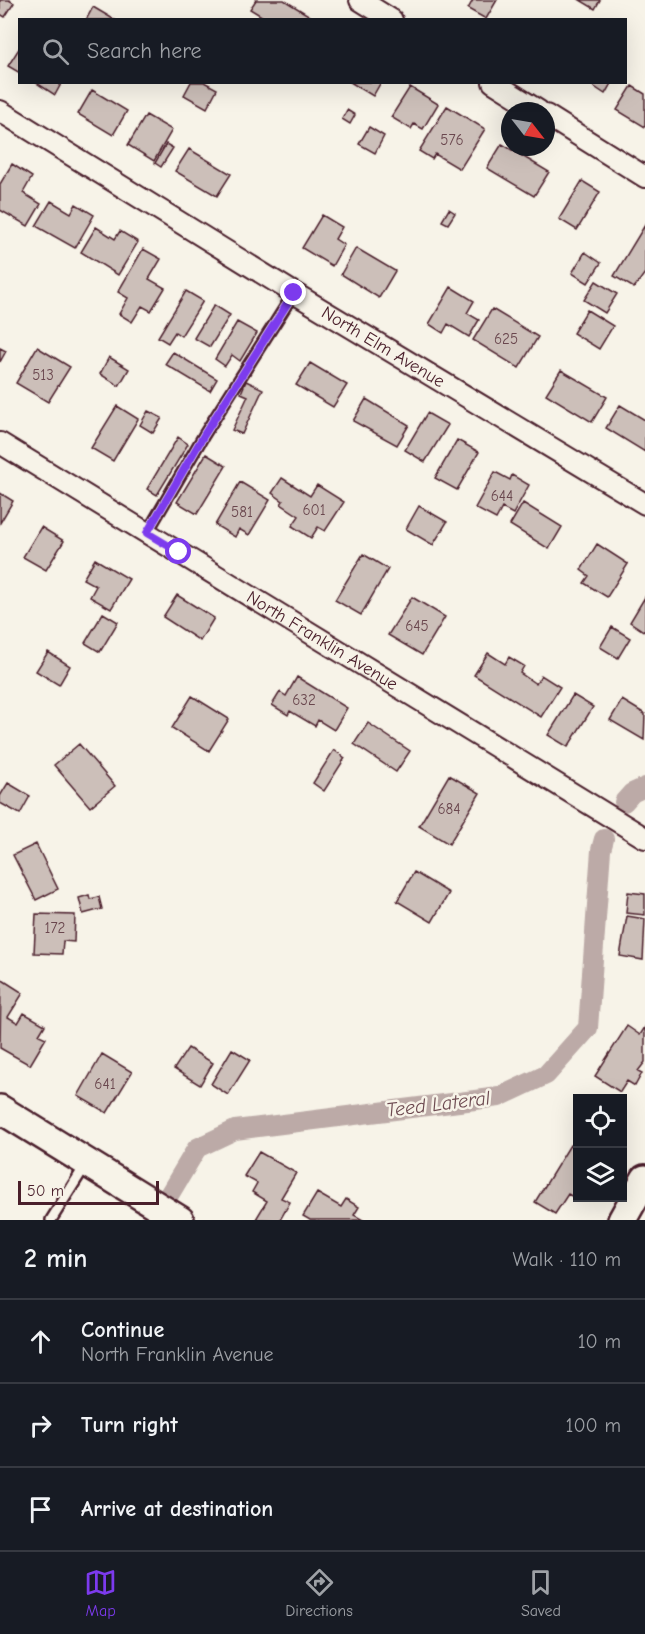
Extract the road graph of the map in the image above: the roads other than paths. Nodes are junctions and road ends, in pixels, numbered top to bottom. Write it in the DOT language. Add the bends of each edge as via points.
graph roads {
  1 [pos="360,0"];
  2 [pos="389,18"];
  3 [pos="496,84"];
  4 [pos="525,102"];
  5 [pos="0,111"];
  6 [pos="555,121"];
  7 [pos="645,177"];
  8 [pos="294,293"];
  9 [pos="0,443"];
  10 [pos="645,504"];
  11 [pos="147,533"];
  12 [pos="645,838"];
  13 [pos="0,1109"];
  14 [pos="87,1162"];
  15 [pos="645,1179"];
  16 [pos="168,1213"];
  17 [pos="628,1218"];
  18 [pos="51,1220"];
  1 -- 2 [label="street"];
  3 -- 4 [label="street"];
  5 -- 8 [label="street, North Elm Avenue"];
  6 -- 7 [label="street"];
  8 -- 10 [label="street, North Elm Avenue"];
  8 -- 11 [label="lane"];
  9 -- 11 [label="street, North Franklin Avenue"];
  11 -- 12 [label="street, North Franklin Avenue"];
  13 -- 14 [label="main road"];
  14 -- 16 [label="main road"];
  14 -- 18 [label="lane"];
  15 -- 17 [label="main road"];
}
